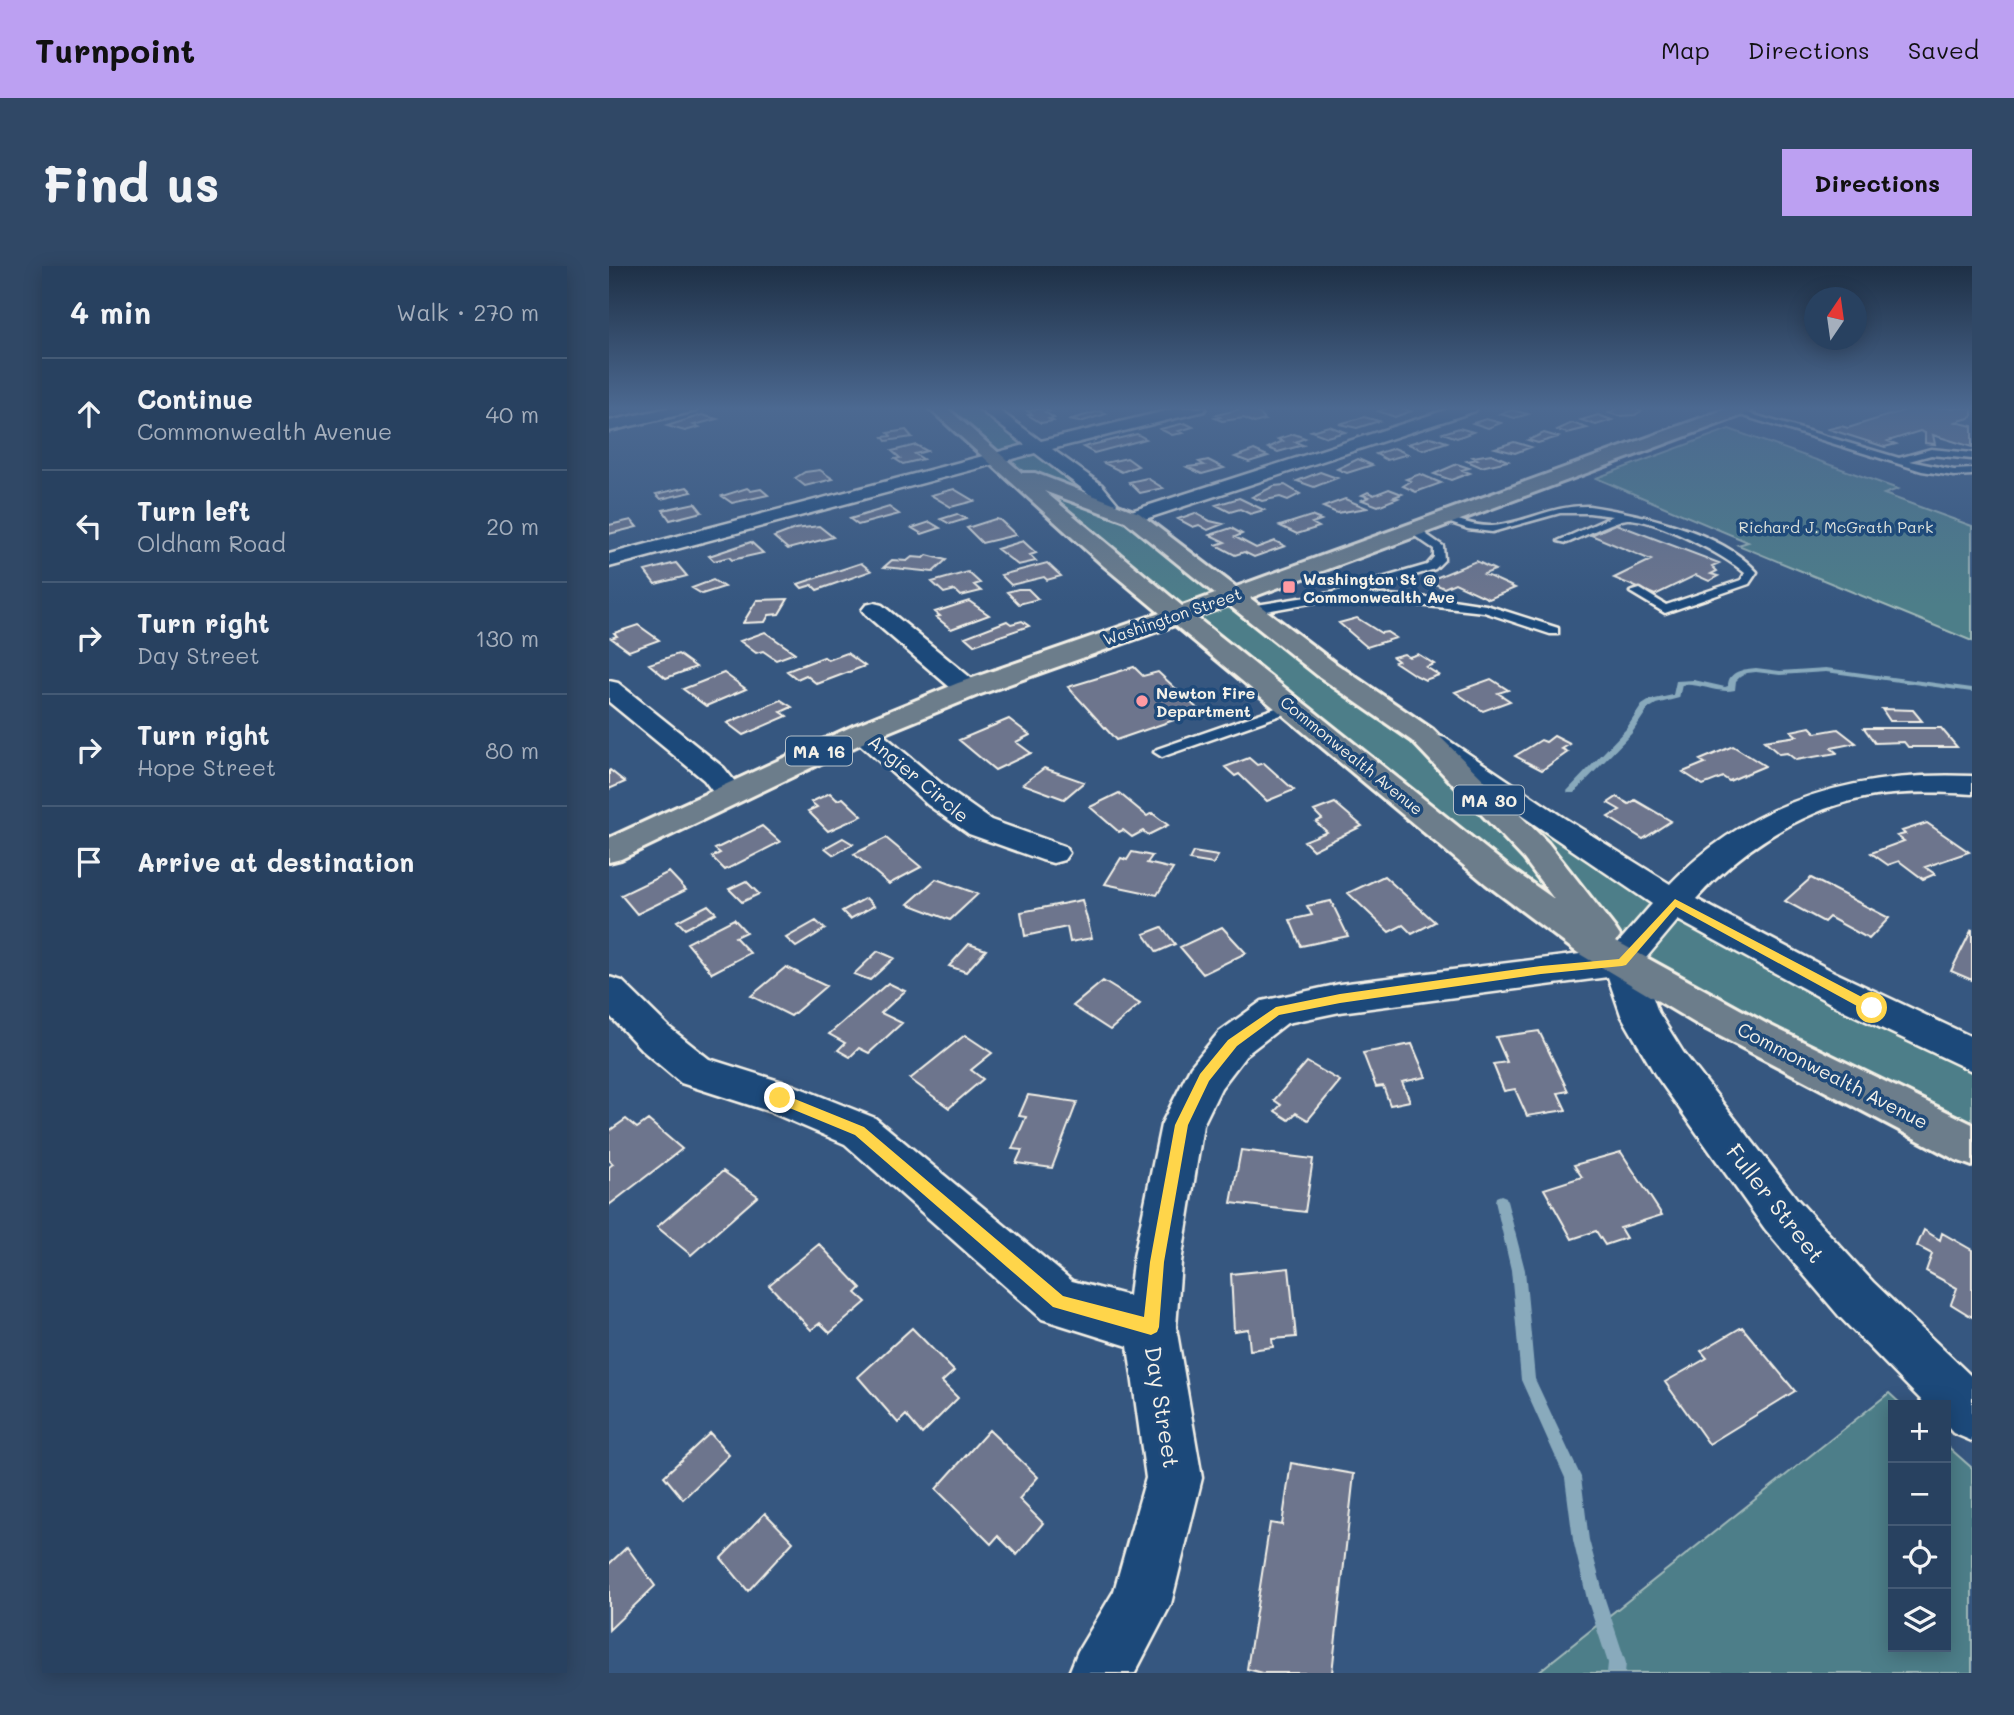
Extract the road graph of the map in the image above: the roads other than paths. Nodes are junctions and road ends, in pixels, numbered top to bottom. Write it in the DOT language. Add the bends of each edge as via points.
graph roads {
  1 [pos="942,474"];
  2 [pos="1010,474"];
  3 [pos="1022,474"];
  4 [pos="1073,474"];
  5 [pos="1266,474"];
  6 [pos="1566,474"];
  7 [pos="1107,503"];
  8 [pos="1624,516"];
  9 [pos="1132,517"];
  10 [pos="1444,519"];
  11 [pos="1413,530"];
  12 [pos="1563,541"];
  13 [pos="609,561"];
  14 [pos="1636,592"];
  15 [pos="1333,596"];
  16 [pos="1242,602"];
  17 [pos="874,610"];
  18 [pos="1179,614"];
  19 [pos="1553,631"];
  20 [pos="609,689"];
  21 [pos="968,689"];
  22 [pos="1293,706"];
  23 [pos="863,732"];
  24 [pos="1422,735"];
  25 [pos="1161,752"];
  26 [pos="1972,785"];
  27 [pos="729,793"];
  28 [pos="609,851"];
  29 [pos="1053,853"];
  30 [pos="1675,902"];
  31 [pos="1622,962"];
  32 [pos="609,991"];
  33 [pos="1972,1055"];
  34 [pos="1972,1146"];
  35 [pos="1151,1327"];
  36 [pos="1972,1413"];
  37 [pos="1100,1673"];
  1 -- 13 [label="street"];
  2 -- 18 [label="main road, Commonwealth Avenue / MA 30"];
  3 -- 7 [label="main road, Commonwealth Avenue / MA 30" via="1047,487"];
  4 -- 7 [label="street, Commonwealth Avenue"];
  5 -- 9 [label="street"];
  6 -- 10 [label="main road, Washington Street / MA 16"];
  7 -- 9 [label="main road, Commonwealth Avenue / MA 30"];
  8 -- 10 [label="lane" via="1572,509 1492,529"];
  8 -- 12 [label="lane"];
  8 -- 14 [label="lane" via="1716,547 1751,572 1745,582 1665,609"];
  9 -- 16 [label="main road, Commonwealth Avenue / MA 30"];
  10 -- 11 [label="main road, Washington Street / MA 16"];
  11 -- 15 [label="lane" via="1439,548 1440,558 1431,567"];
  11 -- 16 [label="main road, Washington Street / MA 16"];
  15 -- 16 [label="lane"];
  15 -- 19 [label="lane" via="1486,608"];
  16 -- 18 [label="main road, Washington Street / MA 16"];
  16 -- 24 [label="main road, Commonwealth Avenue / MA 30" via="1326,669"];
  17 -- 21 [label="street"];
  18 -- 21 [label="main road, Washington Street / MA 16"];
  18 -- 22 [label="main road, Commonwealth Avenue / MA 30"];
  20 -- 27 [label="street" via="714,774"];
  21 -- 23 [label="main road, Washington Street / MA 16"];
  22 -- 25 [label="lane"];
  22 -- 31 [label="main road, Commonwealth Avenue / MA 30" via="1498,876"];
  23 -- 27 [label="main road, Washington Street / MA 16"];
  23 -- 29 [label="street, Angier Circle" via="980,827"];
  24 -- 30 [label="street, Commonwealth Avenue" via="1573,840"];
  24 -- 31 [label="main road, Commonwealth Avenue / MA 30" via="1536,851"];
  26 -- 30 [label="street" via="1859,790 1817,804 1749,837 1712,863"];
  27 -- 28 [label="main road, Washington Street / MA 16"];
  30 -- 31 [label="street"];
  30 -- 33 [label="street, Commonwealth Avenue" via="1872,1008"];
  31 -- 34 [label="main road, Commonwealth Avenue / MA 30"];
  31 -- 35 [label="street, Day Street" via="1340,998 1276,1012 1233,1043 1205,1078 1182,1125 1157,1262"];
  31 -- 36 [label="street, Fuller Street" via="1640,1015 1669,1063 1781,1214 1856,1299"];
  32 -- 35 [label="street" via="695,1071 780,1098 860,1131 1059,1302"];
  35 -- 37 [label="street, Day Street" via="1174,1478 1141,1604"];
}
